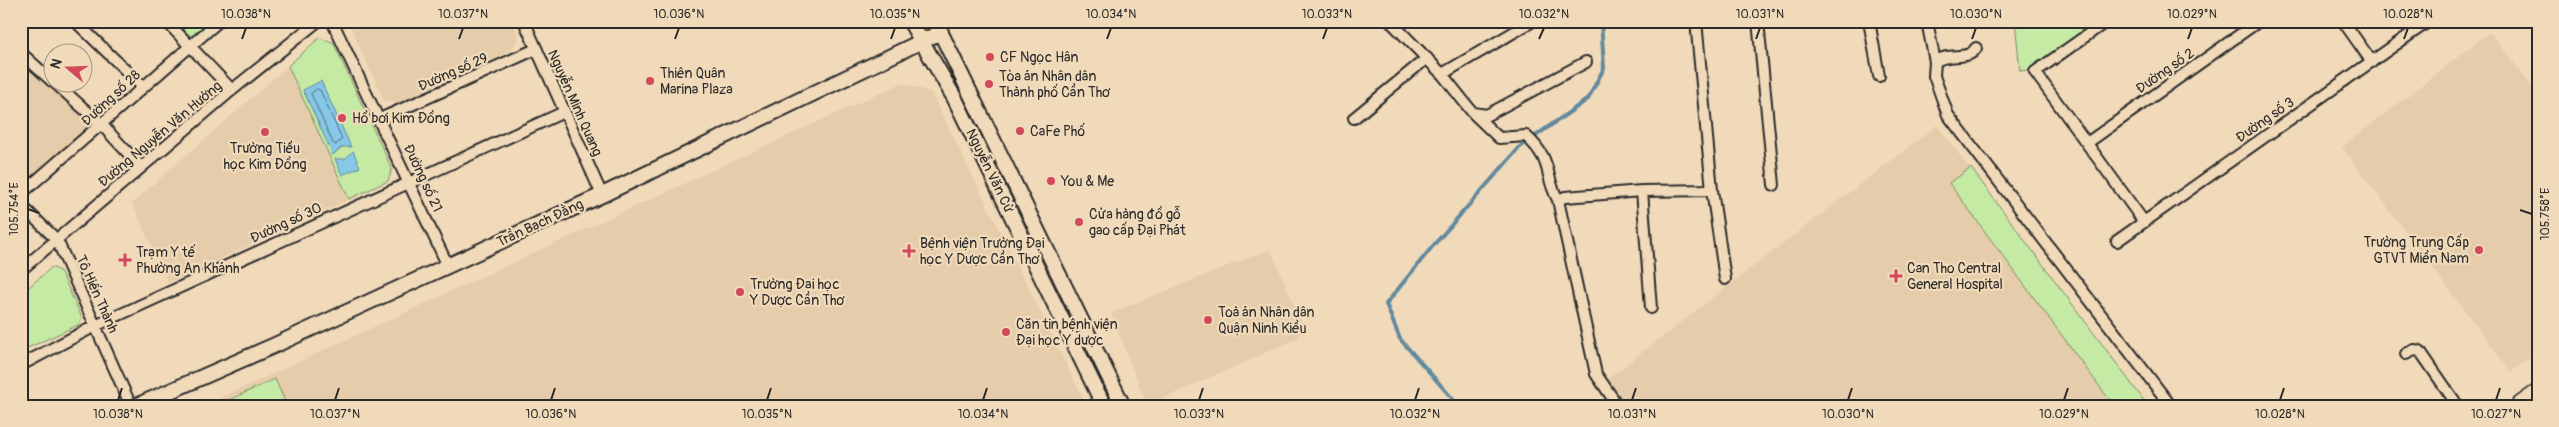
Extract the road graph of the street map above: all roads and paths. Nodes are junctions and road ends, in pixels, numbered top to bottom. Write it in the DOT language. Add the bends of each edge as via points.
graph roads {
  1 [pos="75,21"];
  2 [pos="166,21"];
  3 [pos="219,21"];
  4 [pos="318,21"];
  5 [pos="332,21"];
  6 [pos="524,21"];
  7 [pos="910,21"];
  8 [pos="1533,21"];
  9 [pos="1696,21"];
  10 [pos="1758,21"];
  11 [pos="1869,21"];
  12 [pos="1927,21"];
  13 [pos="2107,21"];
  14 [pos="2259,21"];
  15 [pos="2343,21"];
  16 [pos="2429,21"];
  17 [pos="1395,23"];
  18 [pos="938,27"];
  19 [pos="923,41"];
  20 [pos="191,45"];
  21 [pos="1976,48"];
  22 [pos="536,50"];
  23 [pos="21,53"];
  24 [pos="1427,58"];
  25 [pos="1586,62"];
  26 [pos="1935,62"];
  27 [pos="2372,62"];
  28 [pos="42,72"];
  29 [pos="1442,74"];
  30 [pos="1879,76"];
  31 [pos="143,87"];
  32 [pos="232,90"];
  33 [pos="64,92"];
  34 [pos="564,112"];
  35 [pos="1473,114"];
  36 [pos="1354,118"];
  37 [pos="380,119"];
  38 [pos="102,125"];
  39 [pos="2087,144"];
  40 [pos="141,167"];
  41 [pos="409,181"];
  42 [pos="1774,185"];
  43 [pos="1712,190"];
  44 [pos="1642,191"];
  45 [pos="21,194"];
  46 [pos="602,195"];
  47 [pos="1558,200"];
  48 [pos="21,205"];
  49 [pos="2144,222"];
  50 [pos="57,240"];
  51 [pos="2117,241"];
  52 [pos="448,266"];
  53 [pos="21,270"];
  54 [pos="1725,279"];
  55 [pos="1651,308"];
  56 [pos="95,326"];
  57 [pos="2406,354"];
  58 [pos="21,365"];
  59 [pos="2538,394"];
  60 [pos="131,406"];
  61 [pos="136,406"];
  62 [pos="1104,406"];
  63 [pos="1123,406"];
  64 [pos="1618,406"];
  65 [pos="2171,406"];
  66 [pos="2458,406"];
  67 [pos="2521,406"];
  1 -- 31 [label="street"];
  2 -- 20 [label="street"];
  3 -- 20 [label="street, Đường số 28"];
  4 -- 32 [label="street, Đường Nguyễn Văn Hưởng"];
  5 -- 37 [label="street, Đường số 21"];
  6 -- 22 [label="street, Nguyễn Minh Quang"];
  7 -- 19 [label="street, Nguyễn Văn Cừ"];
  8 -- 29 [label="street"];
  9 -- 43 [label="street"];
  10 -- 42 [label="street"];
  11 -- 30 [label="street"];
  12 -- 26 [label="street"];
  13 -- 39 [label="street" via="2035,72"];
  14 -- 39 [label="street, Đường số 2"];
  15 -- 27 [label="street"];
  16 -- 27 [label="street, Đường số 3"];
  17 -- 24 [label="street"];
  18 -- 19 [label="street, Trần Bạch Đằng"];
  18 -- 63 [label="street, Nguyễn Văn Cừ"];
  19 -- 46 [label="street, Trần Bạch Đằng"];
  19 -- 62 [label="street, Nguyễn Văn Cừ" via="955,99"];
  20 -- 31 [label="street, Đường số 28"];
  20 -- 32 [label="street"];
  21 -- 26 [label="street" via="1968,56 1942,56"];
  22 -- 34 [label="street, Nguyễn Minh Quang"];
  22 -- 37 [label="street, Đường số 29"];
  23 -- 28 [label="street"];
  24 -- 29 [label="street"];
  24 -- 36 [label="street"];
  25 -- 35 [label="street" via="1487,115"];
  26 -- 65 [label="street" via="1934,76 1948,115"];
  27 -- 49 [label="street, Đường số 3"];
  29 -- 35 [label="street"];
  31 -- 38 [label="street, Đường số 28"];
  32 -- 40 [label="street, Đường Nguyễn Văn Hưởng"];
  33 -- 38 [label="street"];
  34 -- 41 [label="street, Đường số 30"];
  34 -- 46 [label="street, Nguyễn Minh Quang"];
  35 -- 47 [label="street" via="1498,138 1526,136 1539,148"];
  37 -- 41 [label="street, Đường số 21"];
  38 -- 40 [label="street"];
  38 -- 45 [label="street, Đường số 28"];
  39 -- 49 [label="street"];
  40 -- 50 [label="street, Đường Nguyễn Văn Hưởng"];
  41 -- 52 [label="street, Đường số 21"];
  41 -- 56 [label="street, Đường số 30"];
  43 -- 44 [label="street"];
  43 -- 54 [label="street"];
  44 -- 47 [label="street"];
  44 -- 55 [label="street"];
  46 -- 52 [label="street, Trần Bạch Đằng"];
  47 -- 64 [label="street" via="1596,374"];
  48 -- 50 [label="street, Tô Hiến Thành"];
  49 -- 51 [label="street, Đường số 3"];
  50 -- 53 [label="street, Đường Nguyễn Văn Hưởng"];
  50 -- 56 [label="street, Tô Hiến Thành"];
  52 -- 61 [label="street, Trần Bạch Đằng"];
  56 -- 58 [label="street, Đường số 30"];
  56 -- 60 [label="street, Tô Hiến Thành"];
  57 -- 66 [label="street" via="2420,351"];
  59 -- 67 [label="highway"];
}
